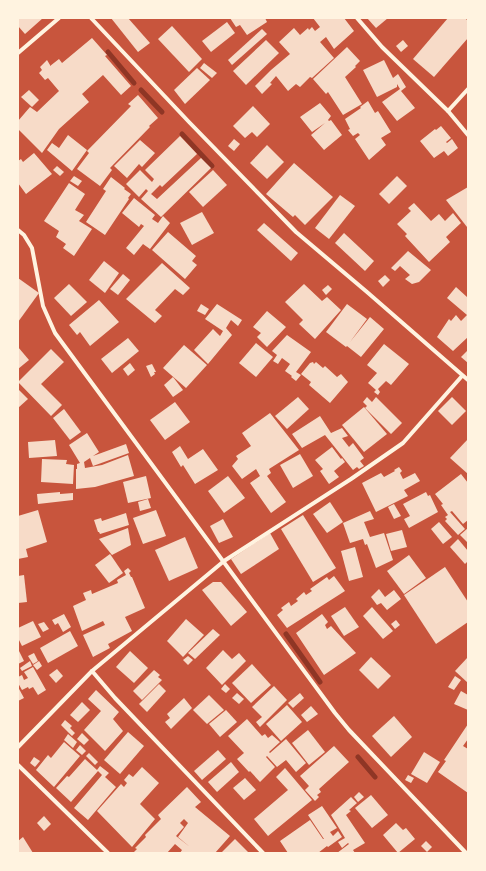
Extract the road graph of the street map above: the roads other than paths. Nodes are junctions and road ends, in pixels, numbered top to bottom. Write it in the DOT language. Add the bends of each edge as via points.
graph roads {
  1 [pos="59,18"];
  2 [pos="91,18"];
  3 [pos="357,18"];
  4 [pos="18,53"];
  5 [pos="468,89"];
  6 [pos="448,112"];
  7 [pos="468,135"];
  8 [pos="18,230"];
  9 [pos="462,376"];
  10 [pos="468,380"];
  11 [pos="224,561"];
  12 [pos="92,671"];
  13 [pos="18,747"];
  14 [pos="18,765"];
  15 [pos="108,853"];
  16 [pos="263,853"];
  17 [pos="466,853"];
  1 -- 4 [label="street"];
  2 -- 9 [label="street" via="296,232"];
  3 -- 6 [label="street" via="382,47"];
  5 -- 6 [label="street"];
  6 -- 7 [label="street"];
  8 -- 11 [label="street" via="32,248 43,306 55,333"];
  9 -- 10 [label="street"];
  9 -- 11 [label="street" via="403,443"];
  11 -- 12 [label="street"];
  11 -- 17 [label="street" via="335,714"];
  12 -- 13 [label="street"];
  12 -- 16 [label="street"];
  14 -- 15 [label="street"];
}
